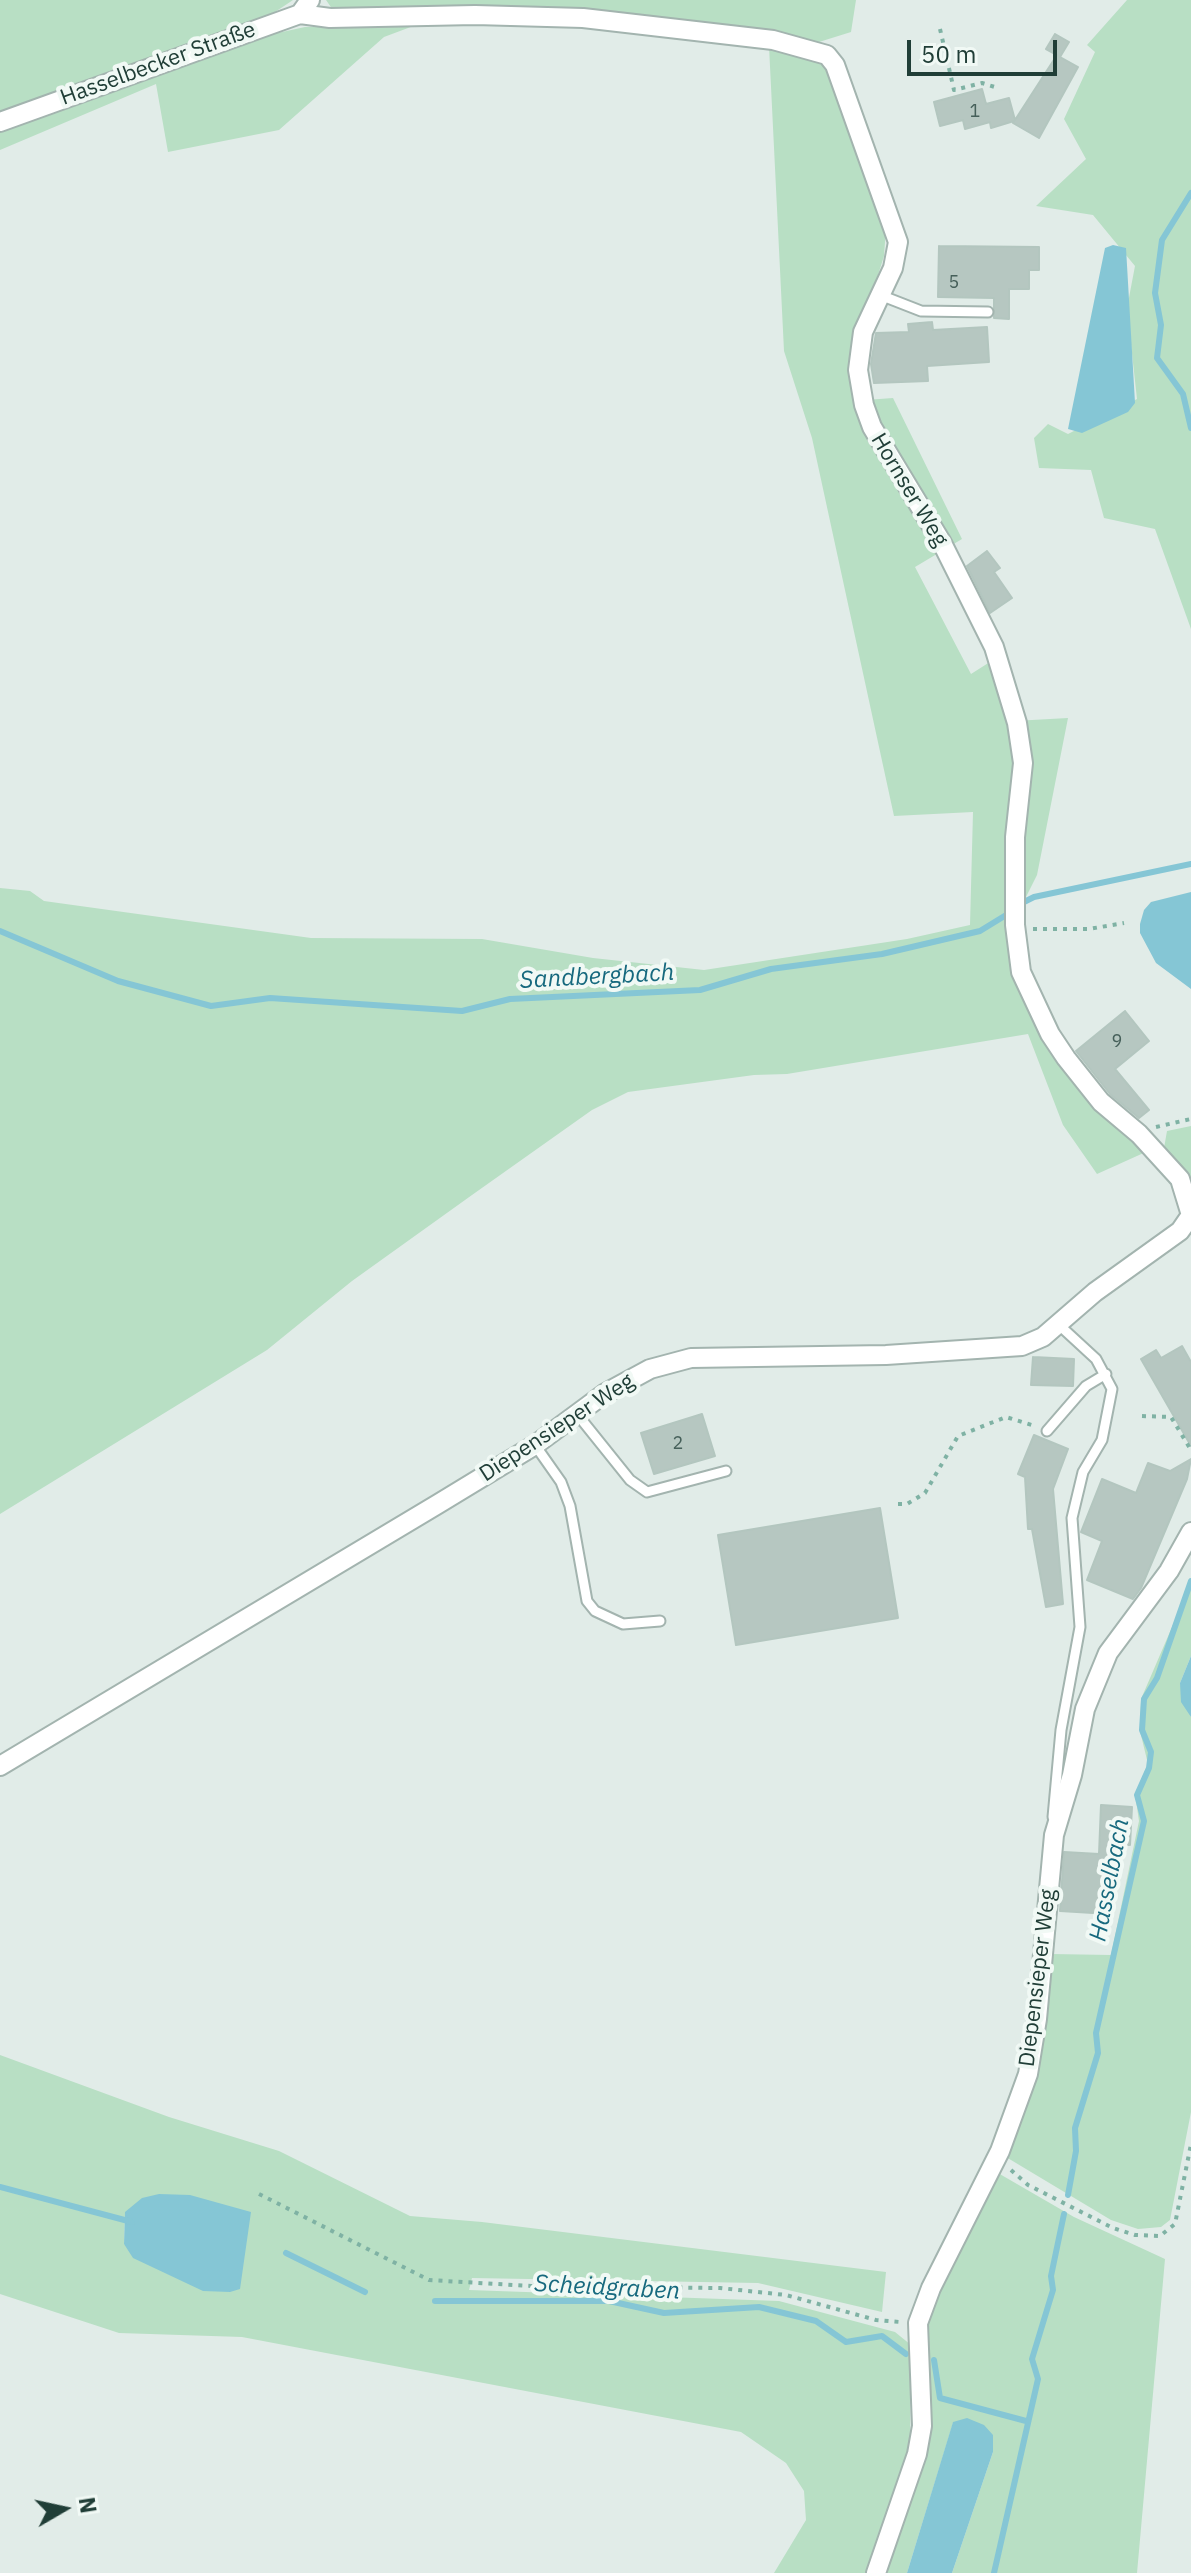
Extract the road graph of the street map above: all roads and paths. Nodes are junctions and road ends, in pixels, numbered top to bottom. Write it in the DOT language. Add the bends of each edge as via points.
graph roads {
  1 [pos="305,7"];
  2 [pos="940,29"];
  3 [pos="998,88"];
  4 [pos="0,122"];
  5 [pos="880,295"];
  6 [pos="988,312"];
  7 [pos="1124,923"];
  8 [pos="1015,927"];
  9 [pos="1191,1119"];
  10 [pos="1139,1134"];
  11 [pos="1058,1324"];
  12 [pos="1106,1374"];
  13 [pos="577,1414"];
  14 [pos="1142,1416"];
  15 [pos="1047,1431"];
  16 [pos="535,1445"];
  17 [pos="1191,1450"];
  18 [pos="726,1471"];
  19 [pos="898,1504"];
  20 [pos="1191,1532"];
  21 [pos="660,1621"];
  22 [pos="0,1766"];
  23 [pos="1055,1829"];
  24 [pos="1191,2144"];
  25 [pos="1000,2151"];
  26 [pos="259,2194"];
  27 [pos="918,2323"];
  28 [pos="876,2573"];
  1 -- 4 [label="street, Hasselbecker Straße"];
  1 -- 5 [label="street, Hornser Weg" via="330,18 583,18 773,40 827,55 842,79 896,228 897,256"];
  2 -- 3 [label="path" via="954,90 982,83"];
  5 -- 6 [label="lane" via="921,311"];
  5 -- 8 [label="street, Hornser Weg" via="863,332 859,385 872,427 942,543 994,647 1010,692 1023,763 1015,837"];
  7 -- 8 [label="path" via="1089,929"];
  8 -- 10 [label="street, Hornser Weg" via="1021,972 1050,1034 1101,1102"];
  9 -- 10 [label="path"];
  10 -- 11 [label="street, Diepensieper Weg" via="1180,1179 1191,1215 1180,1231"];
  11 -- 12 [label="lane"];
  11 -- 13 [label="street, Diepensieper Weg" via="1032,1343 1007,1349 682,1360 628,1379"];
  12 -- 15 [label="lane" via="1086,1386"];
  12 -- 23 [label="lane" via="1112,1389 1102,1440 1083,1472 1072,1518 1080,1627 1056,1765"];
  13 -- 16 [label="street, Diepensieper Weg"];
  13 -- 18 [label="lane" via="630,1480 647,1492"];
  14 -- 17 [label="path" via="1171,1417"];
  15 -- 19 [label="path" via="1006,1417 970,1429 953,1441 925,1493"];
  16 -- 21 [label="lane" via="561,1482 570,1506 587,1601 595,1611 623,1624"];
  16 -- 22 [label="street, Diepensieper Weg"];
  20 -- 23 [label="street, Diepensieper Weg" via="1100,1668"];
  23 -- 25 [label="street, Diepensieper Weg" via="1028,2074"];
  24 -- 25 [label="path" via="1175,2224 1160,2236 1113,2228 1028,2185 1012,2172"];
  25 -- 27 [label="street, Diepensieper Weg"];
  26 -- 27 [label="path" via="429,2280 720,2288 786,2295 876,2320"];
  27 -- 28 [label="street, Diepensieper Weg" via="920,2440"];
}
